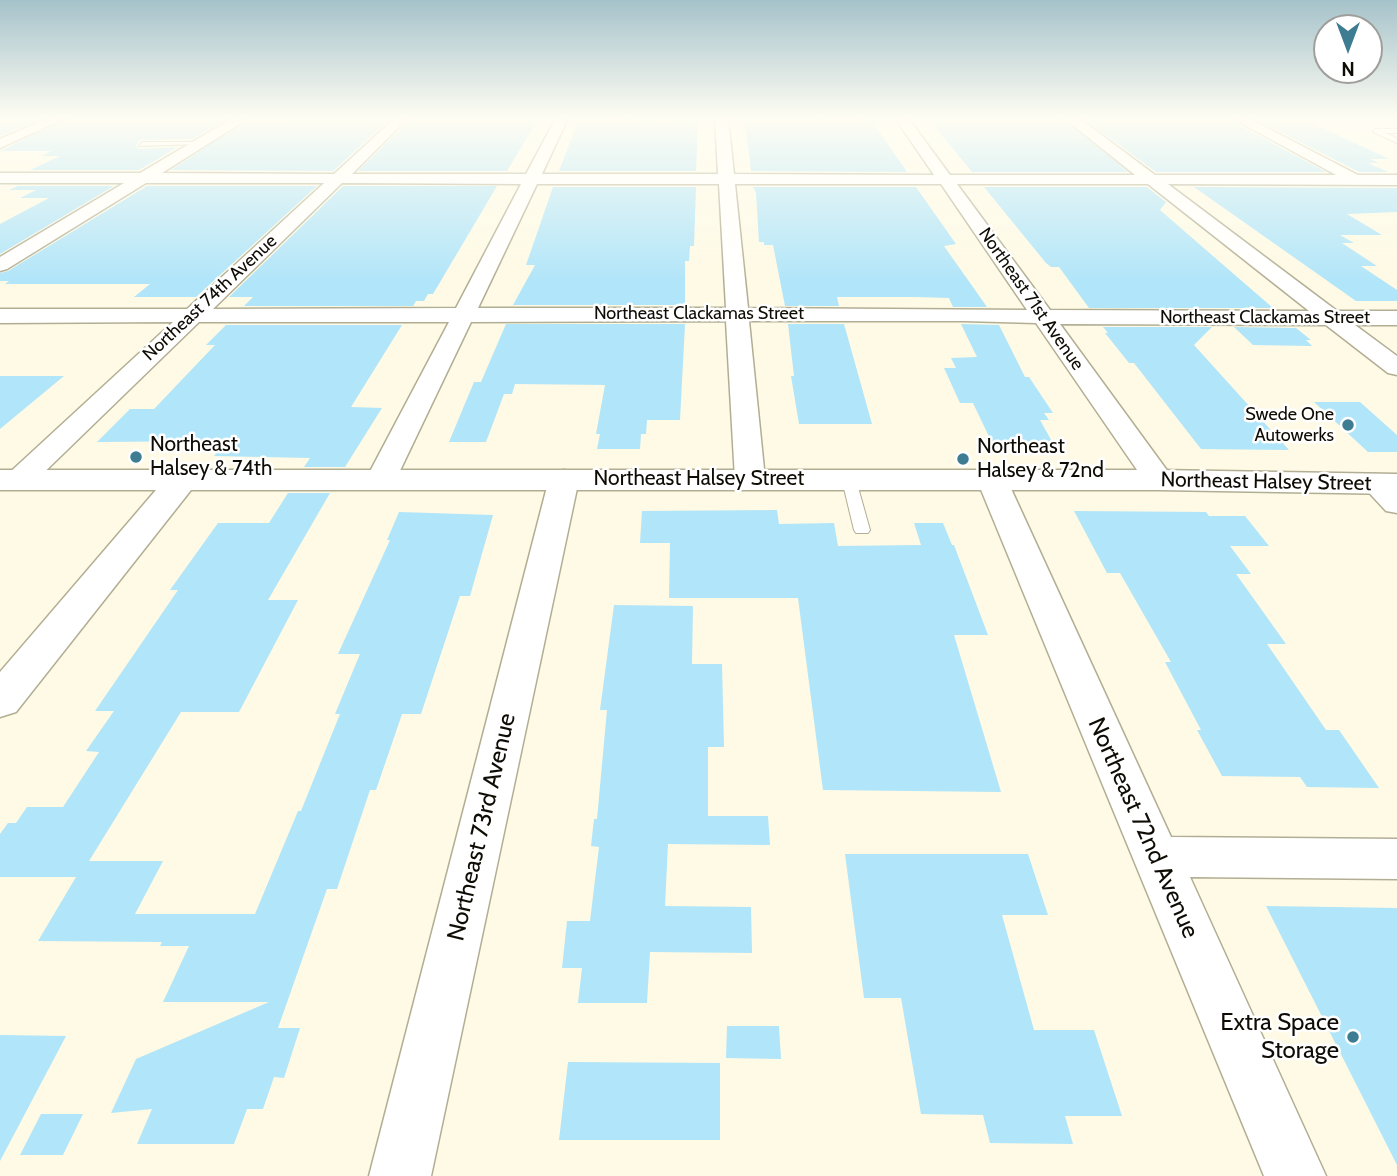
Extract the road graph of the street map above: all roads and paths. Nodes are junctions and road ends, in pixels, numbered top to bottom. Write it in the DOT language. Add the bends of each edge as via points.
graph roads {
  1 [pos="150,173"];
  2 [pos="343,173"];
  3 [pos="535,173"];
  4 [pos="726,173"];
  5 [pos="941,173"];
  6 [pos="1144,173"];
  7 [pos="1343,173"];
  8 [pos="726,177"];
  9 [pos="0,178"];
  10 [pos="142,178"];
  11 [pos="337,178"];
  12 [pos="532,178"];
  13 [pos="945,178"];
  14 [pos="1152,179"];
  15 [pos="1356,180"];
  16 [pos="1397,180"];
  17 [pos="1387,196"];
  18 [pos="0,265"];
  19 [pos="465,314"];
  20 [pos="736,314"];
  21 [pos="192,315"];
  22 [pos="0,316"];
  23 [pos="1043,316"];
  24 [pos="1332,318"];
  25 [pos="1397,318"];
  26 [pos="1397,368"];
  27 [pos="381,479"];
  28 [pos="564,479"];
  29 [pos="750,479"];
  30 [pos="9,480"];
  31 [pos="182,480"];
  32 [pos="849,480"];
  33 [pos="992,480"];
  34 [pos="1159,480"];
  35 [pos="1390,491"];
  36 [pos="862,530"];
  37 [pos="0,701"];
  38 [pos="1155,856"];
  39 [pos="1397,859"];
  40 [pos="400,1176"];
  41 [pos="1295,1176"];
  1 -- 10 [label="street"];
  2 -- 11 [label="street, Northeast 74th Avenue"];
  3 -- 12 [label="street"];
  4 -- 8 [label="street"];
  5 -- 13 [label="street, Northeast 71st Avenue"];
  6 -- 14 [label="street"];
  7 -- 15 [label="street"];
  8 -- 12 [label="street"];
  8 -- 13 [label="street"];
  8 -- 20 [label="street"];
  9 -- 10 [label="street"];
  10 -- 11 [label="street"];
  10 -- 18 [label="street"];
  11 -- 12 [label="street"];
  11 -- 21 [label="street, Northeast 74th Avenue"];
  12 -- 19 [label="street"];
  13 -- 14 [label="street"];
  13 -- 23 [label="street, Northeast 71st Avenue"];
  14 -- 15 [label="street"];
  14 -- 24 [label="street"];
  15 -- 16 [label="street"];
  15 -- 17 [label="street"];
  19 -- 20 [label="street, Northeast Clackamas Street"];
  19 -- 21 [label="street, Northeast Clackamas Street"];
  19 -- 27 [label="street"];
  20 -- 23 [label="street, Northeast Clackamas Street"];
  20 -- 29 [label="street"];
  21 -- 22 [label="street, Northeast Clackamas Street"];
  21 -- 30 [label="street, Northeast 74th Avenue"];
  23 -- 24 [label="street, Northeast Clackamas Street"];
  23 -- 34 [label="street, Northeast 71st Avenue"];
  24 -- 25 [label="street, Northeast Clackamas Street"];
  24 -- 26 [label="street"];
  27 -- 28 [label="main road, Northeast Halsey Street"];
  27 -- 31 [label="main road, Northeast Halsey Street"];
  28 -- 29 [label="main road, Northeast Halsey Street"];
  28 -- 40 [label="street, Northeast 73rd Avenue"];
  29 -- 32 [label="main road, Northeast Halsey Street"];
  30 -- 31 [label="main road, Northeast Halsey Street"];
  31 -- 37 [label="main road"];
  32 -- 33 [label="main road, Northeast Halsey Street"];
  32 -- 36 [label="lane"];
  33 -- 34 [label="main road, Northeast Halsey Street"];
  33 -- 38 [label="street, Northeast 72nd Avenue"];
  34 -- 35 [label="main road, Northeast Halsey Street"];
  38 -- 39 [label="street"];
  38 -- 41 [label="street, Northeast 72nd Avenue"];
}
